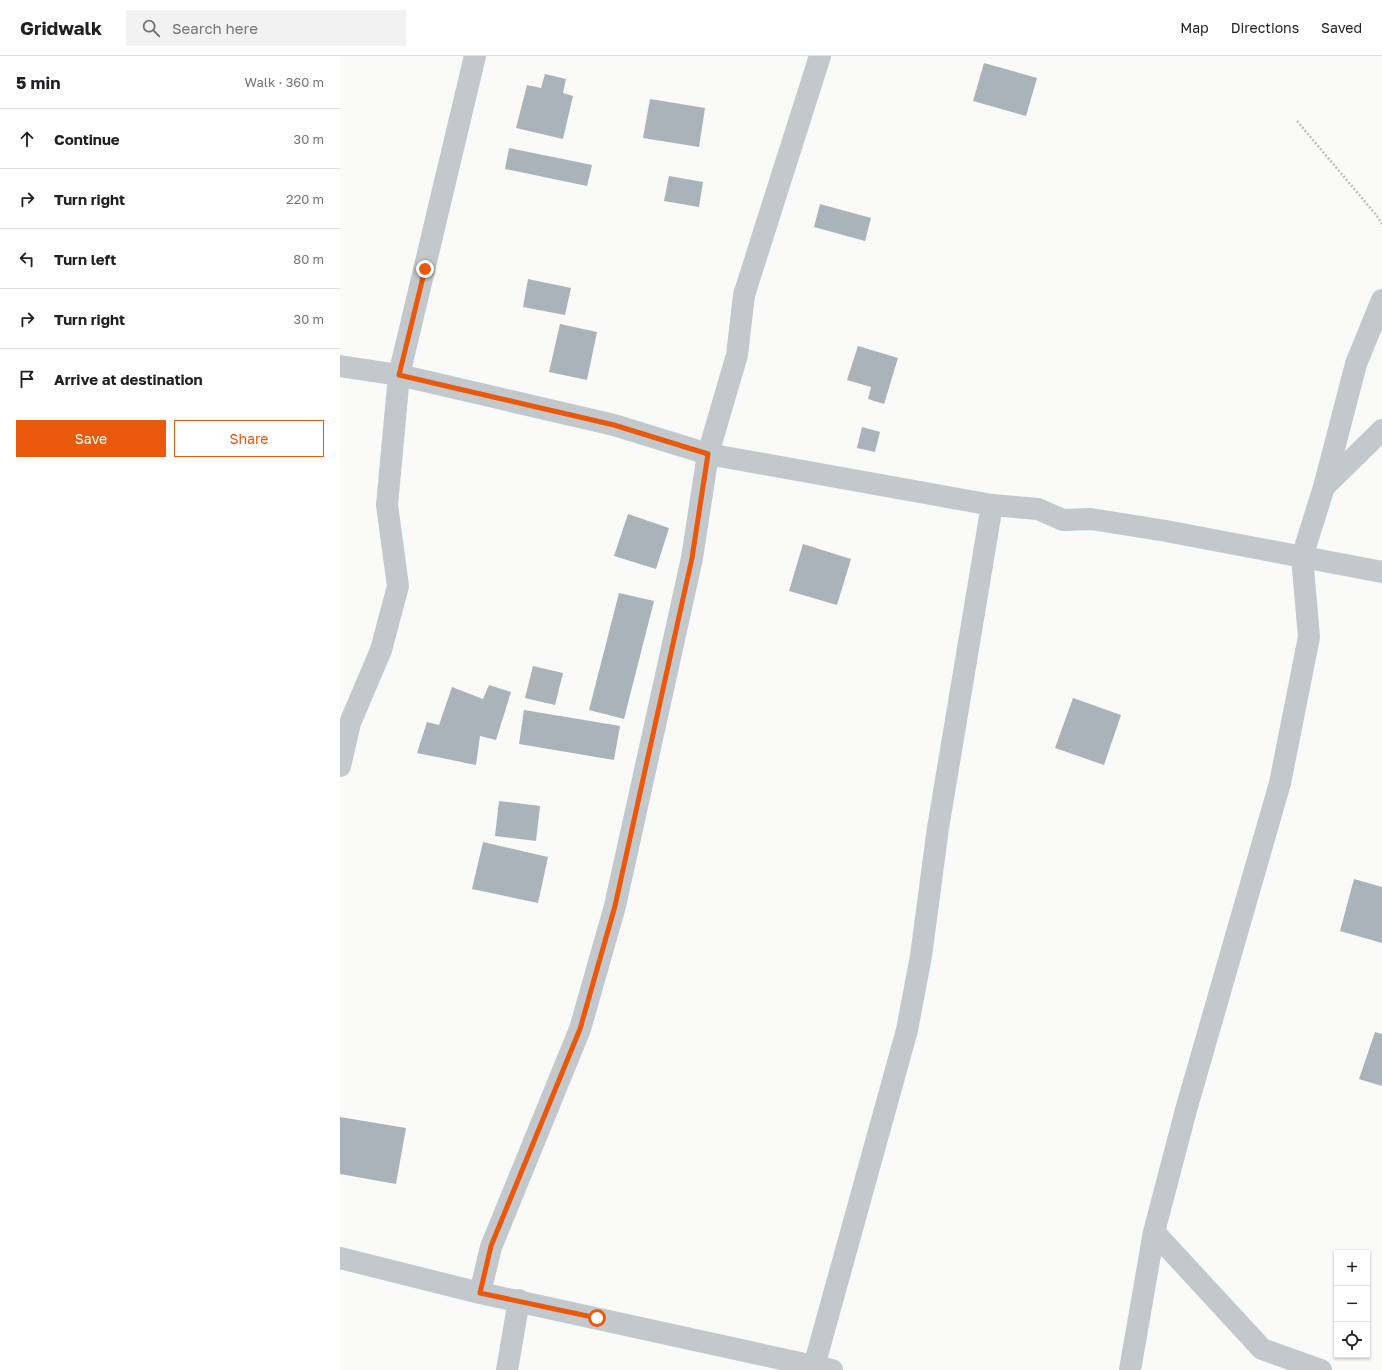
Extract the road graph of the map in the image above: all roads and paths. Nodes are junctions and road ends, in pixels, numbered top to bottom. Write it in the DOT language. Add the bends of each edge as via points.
graph roads {
  1 [pos="475,56"];
  2 [pos="820,56"];
  3 [pos="1297,121"];
  4 [pos="1382,224"];
  5 [pos="1382,300"];
  6 [pos="340,366"];
  7 [pos="399,375"];
  8 [pos="1382,430"];
  9 [pos="708,454"];
  10 [pos="1324,487"];
  11 [pos="992,505"];
  12 [pos="1302,557"];
  13 [pos="1382,572"];
  14 [pos="340,766"];
  15 [pos="1154,1232"];
  16 [pos="340,1258"];
  17 [pos="480,1293"];
  18 [pos="519,1300"];
  19 [pos="819,1369"];
  20 [pos="507,1370"];
  21 [pos="1130,1370"];
  22 [pos="1321,1370"];
  1 -- 7 [label="street"];
  2 -- 9 [label="street" via="744,295 737,355"];
  3 -- 4 [label="path"];
  5 -- 10 [label="street" via="1356,364"];
  6 -- 7 [label="street"];
  7 -- 9 [label="street" via="614,425"];
  7 -- 14 [label="street" via="386,505 398,586 382,650 350,723"];
  8 -- 10 [label="street"];
  9 -- 11 [label="street"];
  9 -- 17 [label="street" via="692,558 615,906 580,1029 491,1246"];
  10 -- 12 [label="street"];
  11 -- 12 [label="street" via="1038,509 1063,520 1091,519"];
  11 -- 19 [label="street" via="938,828 908,1030"];
  12 -- 13 [label="street"];
  12 -- 15 [label="street" via="1309,637 1280,782 1187,1104"];
  15 -- 21 [label="street"];
  15 -- 22 [label="street" via="1262,1349"];
  16 -- 17 [label="street"];
  17 -- 18 [label="street"];
  18 -- 19 [label="street"];
  18 -- 20 [label="street"];
}
